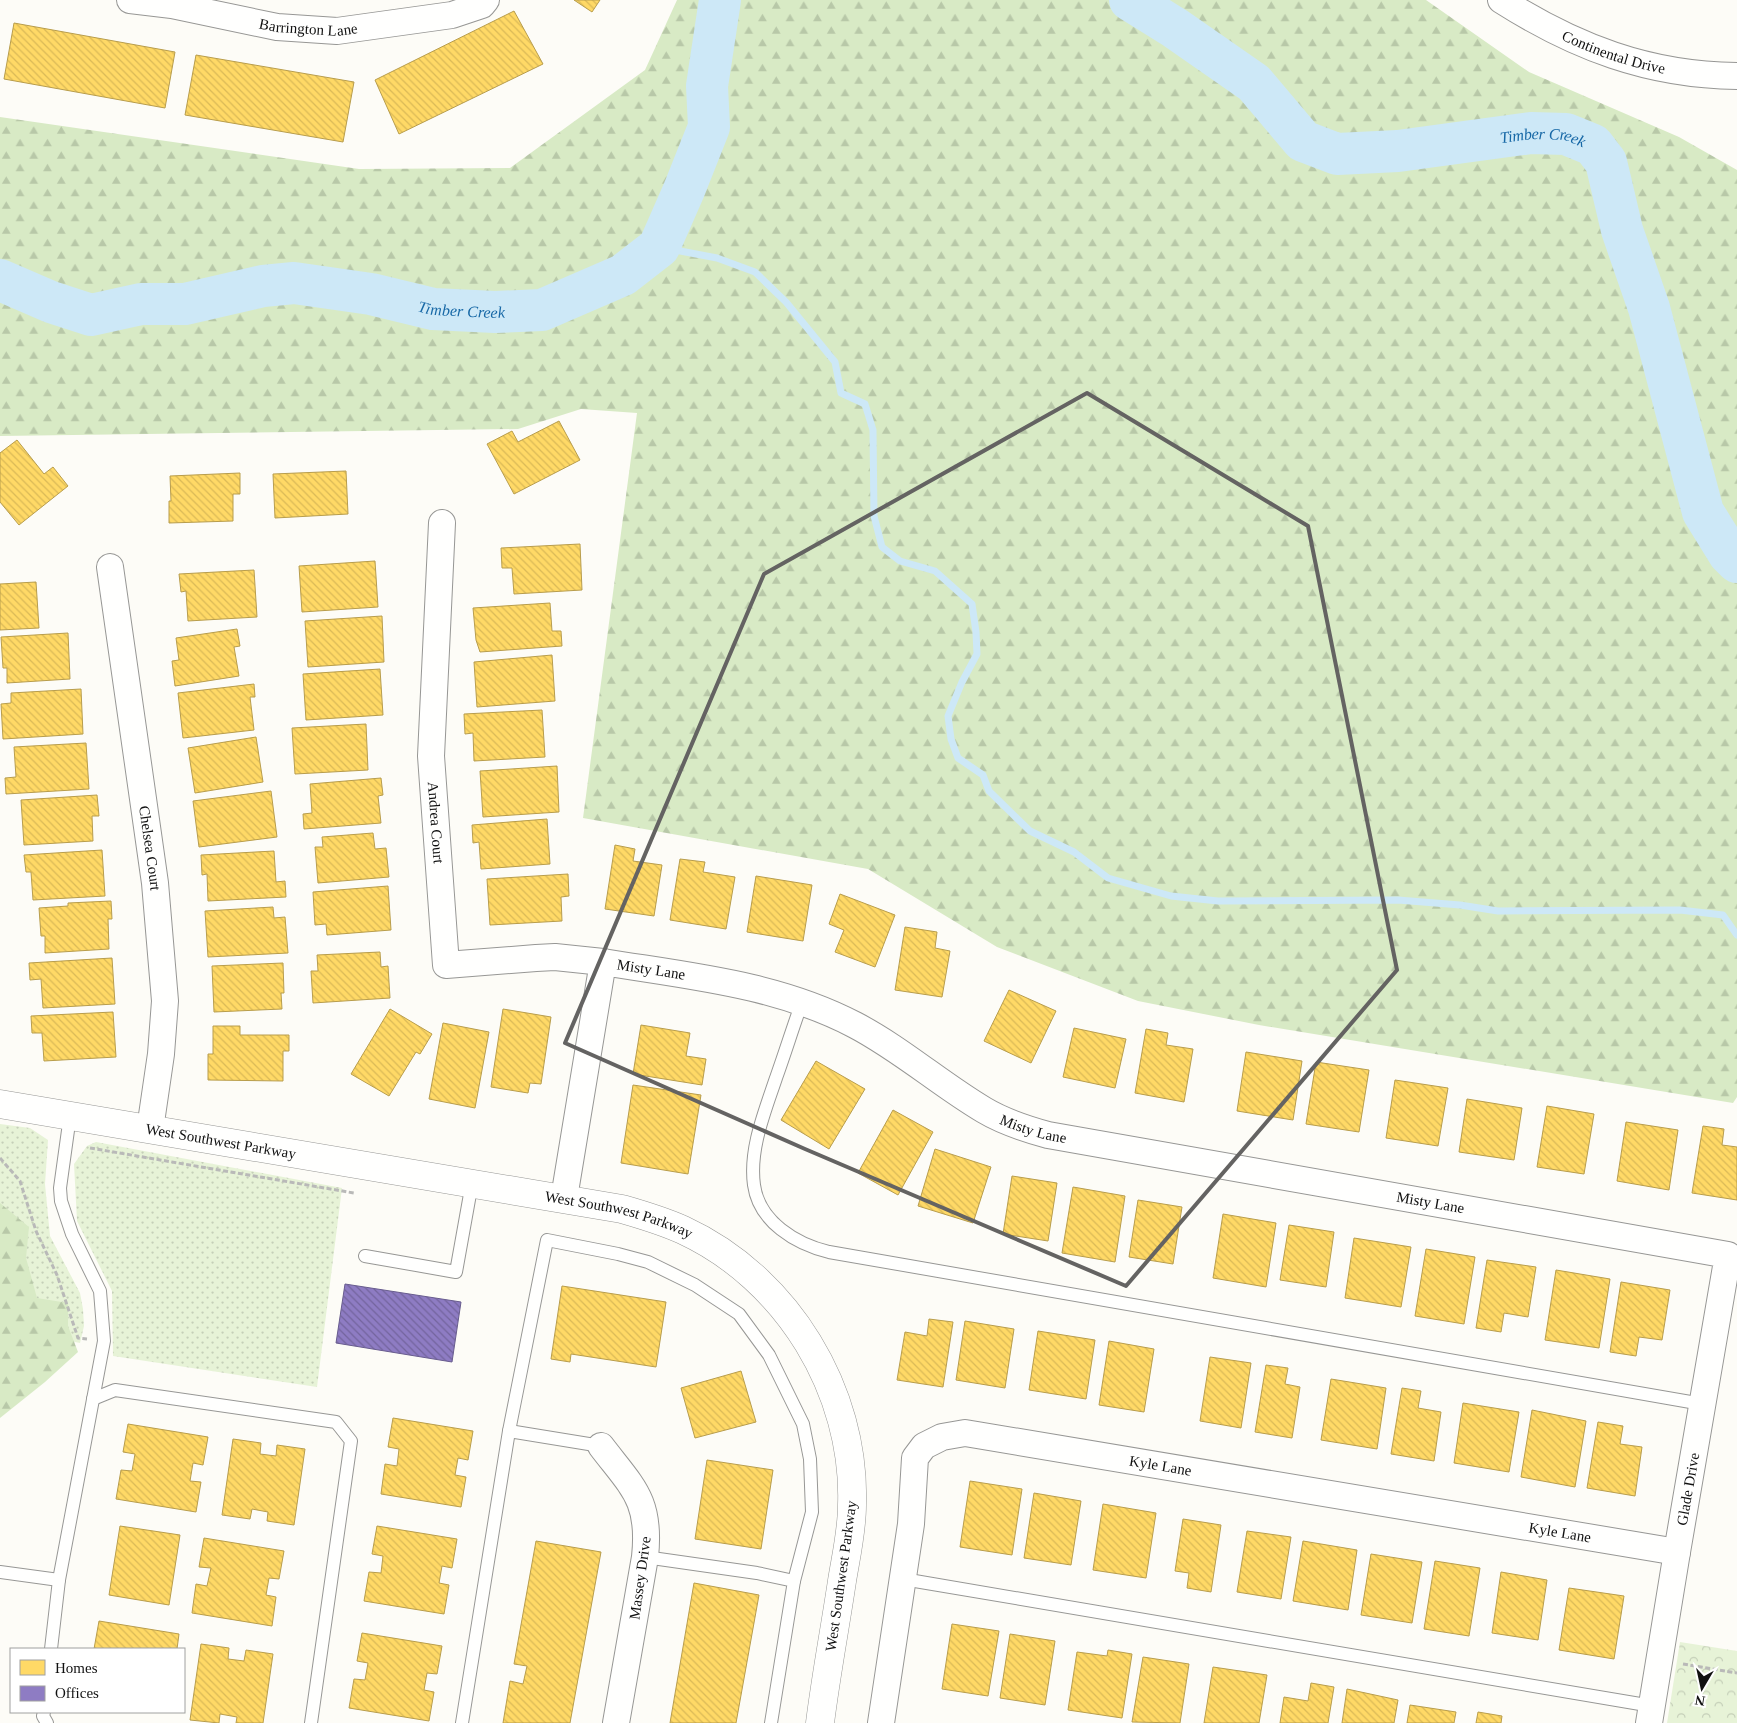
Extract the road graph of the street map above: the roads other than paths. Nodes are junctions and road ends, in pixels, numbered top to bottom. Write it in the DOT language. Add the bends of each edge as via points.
graph roads {
  1 [pos="486,0"];
  2 [pos="141,1"];
  3 [pos="1509,2"];
  4 [pos="1737,76"];
  5 [pos="442,523"];
  6 [pos="110,567"];
  7 [pos="603,962"];
  8 [pos="802,1002"];
  9 [pos="0,1104"];
  10 [pos="70,1116"];
  11 [pos="150,1129"];
  12 [pos="472,1183"];
  13 [pos="564,1198"];
  14 [pos="1728,1255"];
  15 [pos="365,1256"];
  16 [pos="93,1399"];
  17 [pos="1702,1404"];
  18 [pos="508,1431"];
  19 [pos="601,1446"];
  20 [pos="1676,1552"];
  21 [pos="645,1557"];
  22 [pos="0,1572"];
  23 [pos="903,1579"];
  24 [pos="59,1580"];
  25 [pos="794,1581"];
  26 [pos="51,1648"];
  27 [pos="1650,1715"];
  28 [pos="311,1723"];
  29 [pos="462,1723"];
  30 [pos="616,1723"];
  31 [pos="771,1723"];
  32 [pos="820,1723"];
  33 [pos="881,1723"];
  1 -- 2 [label="street, Barrington Lane" via="452,15 337,31 277,27"];
  3 -- 4 [label="street, Continental Drive" via="1548,28 1623,60 1679,72"];
  5 -- 7 [label="street, Andrea Court" via="431,756 446,965 555,957"];
  6 -- 11 [label="street, Chelsea Court" via="155,883 165,1000"];
  7 -- 8 [label="street, Misty Lane" via="752,987"];
  7 -- 13 [label="street, Misty Lane"];
  8 -- 14 [label="street, Misty Lane" via="880,1038 984,1110 1018,1126 1048,1135"];
  8 -- 17 [label="lane" via="765,1110 753,1174 754,1187 769,1217 781,1230 813,1248"];
  9 -- 10 [label="street, West Southwest Parkway"];
  10 -- 11 [label="street, West Southwest Parkway"];
  10 -- 16 [label="lane" via="61,1201 72,1234 100,1291 104,1341"];
  11 -- 12 [label="street, West Southwest Parkway"];
  12 -- 13 [label="street, West Southwest Parkway"];
  12 -- 15 [label="lane" via="456,1272"];
  13 -- 32 [label="street, West Southwest Parkway" via="656,1219 684,1231 730,1259 772,1295 790,1316 830,1385 845,1433 852,1504"];
  14 -- 17 [label="street, Glade Drive"];
  16 -- 24 [label="lane"];
  16 -- 28 [label="lane" via="115,1390 336,1422 352,1441"];
  17 -- 20 [label="street, Glade Drive"];
  18 -- 19 [label="lane"];
  18 -- 25 [label="lane" via="547,1240 648,1262 695,1285 739,1314 768,1355 803,1424 810,1459 812,1512"];
  18 -- 29 [label="lane"];
  19 -- 21 [label="street, Massey Drive" via="637,1492 642,1504 646,1524"];
  20 -- 23 [label="street, Kyle Lane" via="965,1433 932,1441 915,1458 911,1524"];
  20 -- 27 [label="street, Glade Drive"];
  21 -- 25 [label="lane"];
  21 -- 30 [label="street, Massey Drive"];
  22 -- 24 [label="lane"];
  23 -- 27 [label="lane"];
  23 -- 33 [label="street, Kyle Lane"];
  24 -- 26 [label="lane"];
  25 -- 31 [label="lane"];
}
